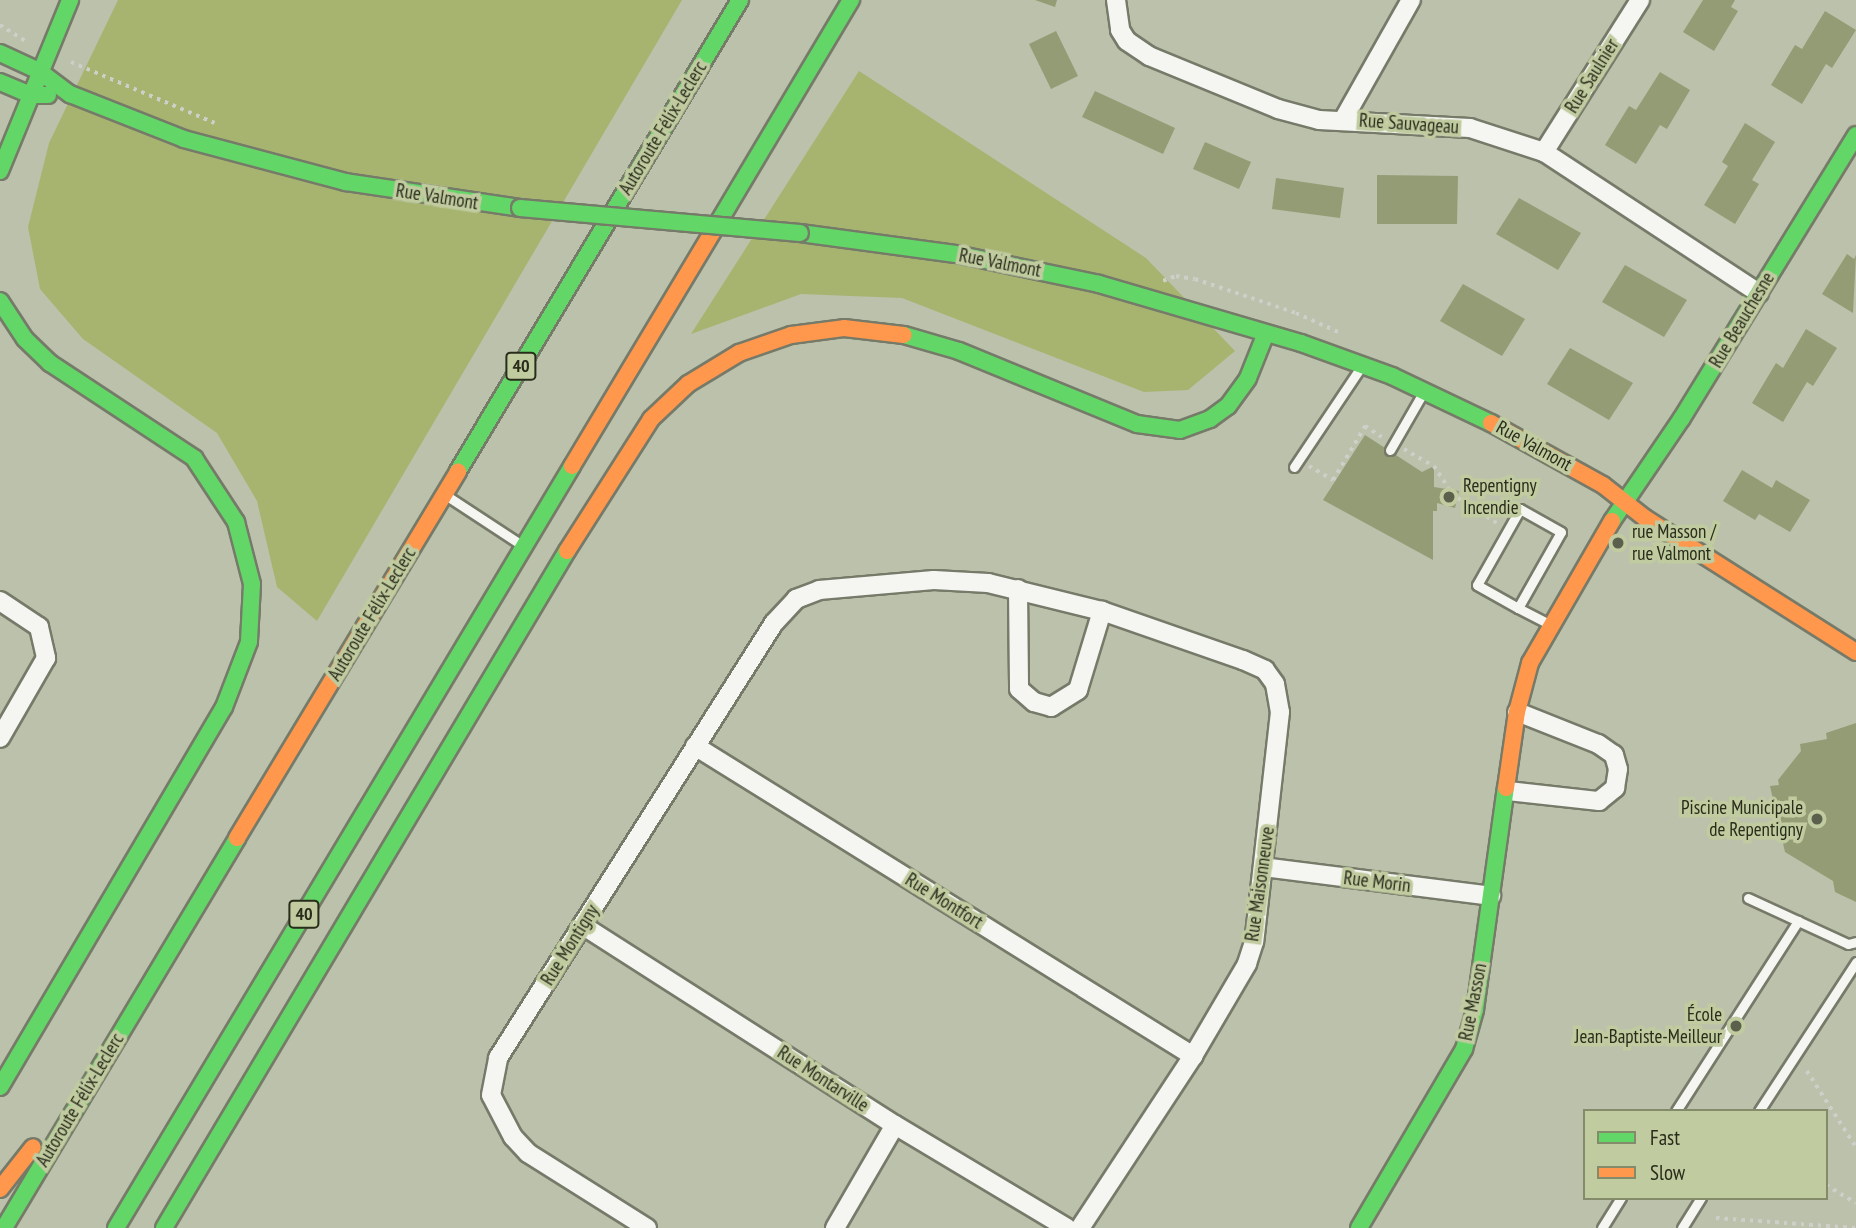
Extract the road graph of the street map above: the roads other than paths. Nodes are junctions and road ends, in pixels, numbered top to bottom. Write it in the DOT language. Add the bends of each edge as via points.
graph roads {
  1 [pos="70,0"];
  2 [pos="740,0"];
  3 [pos="851,0"];
  4 [pos="1116,0"];
  5 [pos="1411,0"];
  6 [pos="1640,0"];
  7 [pos="0,54"];
  8 [pos="39,71"];
  9 [pos="0,82"];
  10 [pos="70,94"];
  11 [pos="30,95"];
  12 [pos="1343,120"];
  13 [pos="1856,135"];
  14 [pos="1544,152"];
  15 [pos="1,161"];
  16 [pos="1759,293"];
  17 [pos="0,301"];
  18 [pos="1266,333"];
  19 [pos="1362,365"];
  20 [pos="1424,390"];
  21 [pos="1392,447"];
  22 [pos="1294,467"];
  23 [pos="444,495"];
  24 [pos="1625,502"];
  25 [pos="524,547"];
  26 [pos="1018,589"];
  27 [pos="0,601"];
  28 [pos="1518,608"];
  29 [pos="1101,611"];
  30 [pos="774,623"];
  31 [pos="1551,625"];
  32 [pos="1856,652"];
  33 [pos="1517,712"];
  34 [pos="0,738"];
  35 [pos="695,746"];
  36 [pos="1508,791"];
  37 [pos="1264,867"];
  38 [pos="1491,896"];
  39 [pos="1748,898"];
  40 [pos="1798,921"];
  41 [pos="582,925"];
  42 [pos="1856,942"];
  43 [pos="1856,962"];
  44 [pos="107,1056"];
  45 [pos="1193,1056"];
  46 [pos="0,1087"];
  47 [pos="1677,1109"];
  48 [pos="1760,1109"];
  49 [pos="895,1125"];
  50 [pos="0,1189"];
  51 [pos="1619,1200"];
  52 [pos="1700,1200"];
  53 [pos="4,1228"];
  54 [pos="117,1228"];
  55 [pos="164,1228"];
  56 [pos="647,1228"];
  57 [pos="835,1228"];
  58 [pos="1067,1228"];
  59 [pos="1080,1228"];
  60 [pos="1359,1228"];
  61 [pos="1602,1228"];
  62 [pos="1682,1228"];
  1 -- 8 [label="main road"];
  2 -- 23 [label="main road, Autoroute Félix-Leclerc / 40"];
  3 -- 25 [label="main road, 40"];
  4 -- 12 [label="street, Rue Sauvageau" via="1120,30 1127,41 1149,56 1228,91 1319,120"];
  5 -- 12 [label="street"];
  6 -- 14 [label="street, Rue Saulnier"];
  7 -- 8 [label="main road, Rue Valmont"];
  8 -- 10 [label="main road, Rue Valmont"];
  8 -- 11 [label="main road"];
  9 -- 11 [label="main road, Rue Valmont"];
  10 -- 11 [label="main road, Rue Valmont"];
  10 -- 18 [label="main road, Rue Valmont, bridge" via="167,134 301,171 406,192 520,208 800,233 1046,271"];
  11 -- 15 [label="main road"];
  12 -- 14 [label="street, Rue Sauvageau" via="1470,128"];
  13 -- 16 [label="main road, Rue Beauchesne"];
  14 -- 16 [label="street, Rue Sauvageau"];
  16 -- 24 [label="main road, Rue Beauchesne"];
  17 -- 46 [label="main road" via="13,324 50,363 194,458 236,522 252,584 245,659 224,707"];
  18 -- 19 [label="main road, Rue Valmont"];
  18 -- 55 [label="main road" via="1235,398 1210,419 1180,430 1136,424 959,351 885,330 844,328 791,335 739,353 688,384 651,419 617,467"];
  19 -- 20 [label="main road, Rue Valmont"];
  19 -- 22 [label="lane"];
  20 -- 21 [label="lane"];
  20 -- 24 [label="main road, Rue Valmont" via="1522,440"];
  23 -- 25 [label="lane"];
  23 -- 44 [label="main road, Autoroute Félix-Leclerc / 40"];
  24 -- 31 [label="main road, Rue Masson"];
  24 -- 32 [label="main road, Rue Valmont"];
  25 -- 54 [label="main road, 40"];
  26 -- 29 [label="street, Rue Maisonneuve"];
  26 -- 29 [label="street" via="1019,689 1034,702 1051,707 1078,690"];
  26 -- 30 [label="street, Rue Maisonneuve" via="934,580 854,584 796,599"];
  27 -- 34 [label="street" via="39,627 46,658"];
  28 -- 28 [label="lane" via="1477,585 1520,509 1561,532"];
  28 -- 31 [label="lane"];
  29 -- 37 [label="street, Rue Maisonneuve" via="1243,660 1265,670 1275,684 1280,712"];
  30 -- 35 [label="street, Rue Montigny"];
  31 -- 33 [label="main road, Rue Masson" via="1530,663"];
  33 -- 36 [label="main road, Rue Masson"];
  33 -- 36 [label="street" via="1598,744 1614,755 1618,769 1615,788 1599,801"];
  35 -- 41 [label="street, Rue Montigny"];
  35 -- 45 [label="street, Rue Montfort"];
  36 -- 38 [label="main road, Rue Masson"];
  37 -- 38 [label="street, Rue Morin"];
  37 -- 45 [label="street, Rue Maisonneuve" via="1247,964"];
  38 -- 60 [label="main road, Rue Masson" via="1475,1010 1464,1049"];
  39 -- 40 [label="lane"];
  40 -- 42 [label="lane" via="1848,944"];
  40 -- 47 [label="lane"];
  41 -- 49 [label="street, Rue Montarville"];
  41 -- 56 [label="street, Rue Montigny" via="498,1058 491,1095 513,1137 528,1153"];
  43 -- 48 [label="lane"];
  44 -- 50 [label="main road"];
  44 -- 53 [label="main road, Autoroute Félix-Leclerc / 40"];
  45 -- 59 [label="street, Rue Maisonneuve"];
  49 -- 57 [label="street"];
  49 -- 58 [label="street, Rue Montarville"];
  51 -- 61 [label="lane"];
  52 -- 62 [label="lane"];
}
